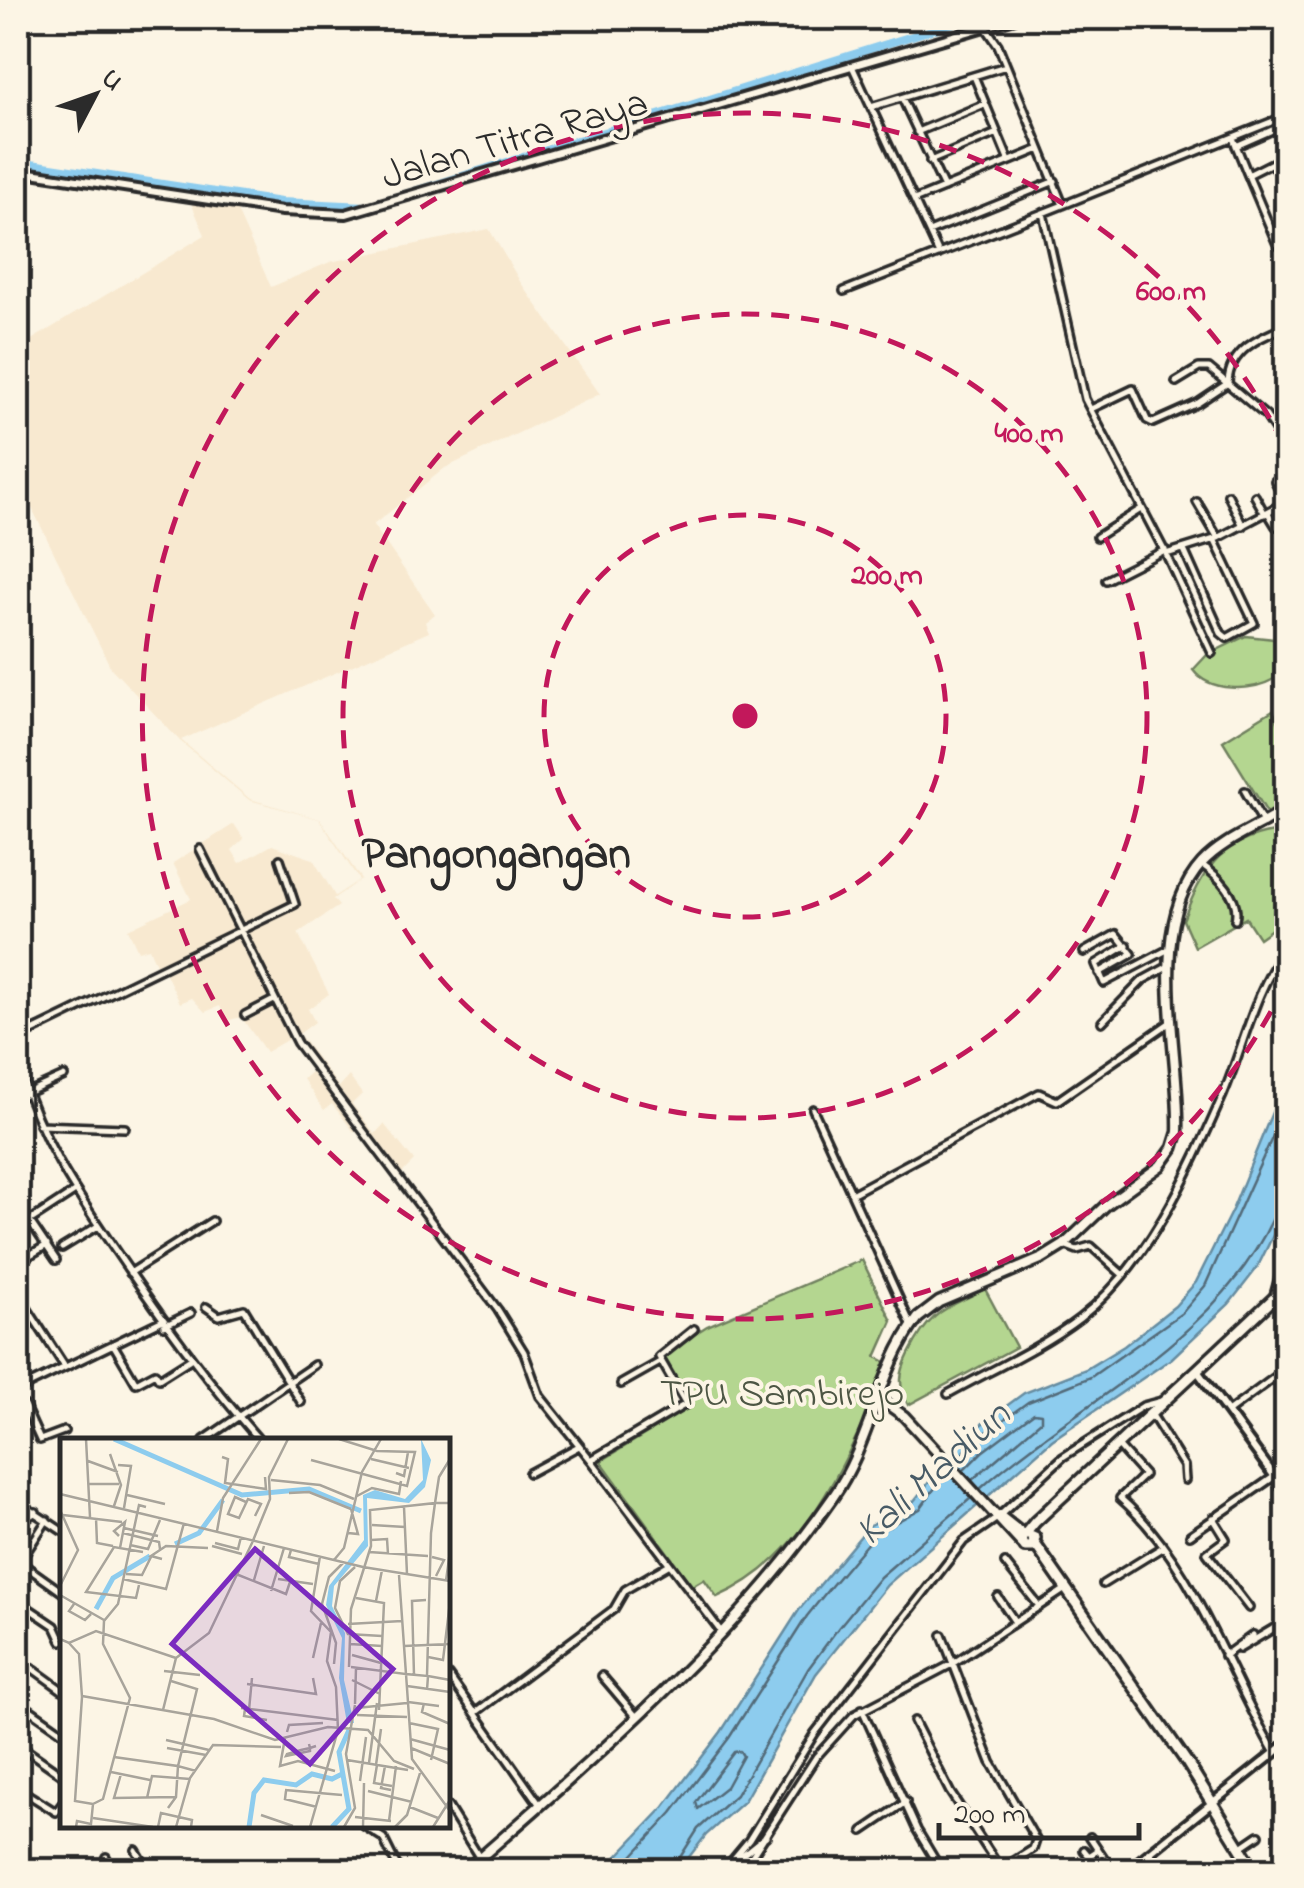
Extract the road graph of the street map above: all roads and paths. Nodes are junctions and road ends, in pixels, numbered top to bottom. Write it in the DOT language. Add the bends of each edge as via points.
graph roads {
  1 [pos="1015,18"];
  2 [pos="985,26"];
  3 [pos="852,66"];
  4 [pos="1006,66"];
  5 [pos="974,76"];
  6 [pos="902,98"];
  7 [pos="985,104"];
  8 [pos="871,108"];
  9 [pos="1286,116"];
  10 [pos="1286,124"];
  11 [pos="917,132"];
  12 [pos="996,133"];
  13 [pos="1233,138"];
  14 [pos="1236,146"];
  15 [pos="1040,149"];
  16 [pos="1286,156"];
  17 [pos="930,161"];
  18 [pos="1009,162"];
  19 [pos="1273,162"];
  20 [pos="18,171"];
  21 [pos="1248,175"];
  22 [pos="1054,181"];
  23 [pos="944,188"];
  24 [pos="1286,193"];
  25 [pos="914,200"];
  26 [pos="1063,204"];
  27 [pos="1043,213"];
  28 [pos="929,232"];
  29 [pos="1286,245"];
  30 [pos="940,254"];
  31 [pos="844,291"];
  32 [pos="1286,326"];
  33 [pos="1176,382"];
  34 [pos="1228,382"];
  35 [pos="1091,408"];
  36 [pos="1286,447"];
  37 [pos="1275,481"];
  38 [pos="1228,494"];
  39 [pos="1256,496"];
  40 [pos="1286,501"];
  41 [pos="1197,502"];
  42 [pos="1279,506"];
  43 [pos="1142,509"];
  44 [pos="1266,513"];
  45 [pos="1286,516"];
  46 [pos="1244,526"];
  47 [pos="1276,526"];
  48 [pos="1097,537"];
  49 [pos="1216,538"];
  50 [pos="1184,550"];
  51 [pos="1166,552"];
  52 [pos="1106,580"];
  53 [pos="1212,653"];
  54 [pos="1244,791"];
  55 [pos="1286,809"];
  56 [pos="1264,824"];
  57 [pos="200,849"];
  58 [pos="280,858"];
  59 [pos="1201,864"];
  60 [pos="1235,920"];
  61 [pos="241,926"];
  62 [pos="1128,945"];
  63 [pos="1169,948"];
  64 [pos="1286,948"];
  65 [pos="1084,952"];
  66 [pos="1112,954"];
  67 [pos="1132,954"];
  68 [pos="1116,964"];
  69 [pos="1139,965"];
  70 [pos="1170,966"];
  71 [pos="1099,973"];
  72 [pos="1122,974"];
  73 [pos="274,1000"];
  74 [pos="244,1015"];
  75 [pos="1173,1021"];
  76 [pos="1102,1022"];
  77 [pos="18,1038"];
  78 [pos="18,1066"];
  79 [pos="64,1076"];
  80 [pos="26,1093"];
  81 [pos="18,1096"];
  82 [pos="813,1109"];
  83 [pos="39,1126"];
  84 [pos="125,1128"];
  85 [pos="74,1192"];
  86 [pos="855,1192"];
  87 [pos="18,1204"];
  88 [pos="31,1220"];
  89 [pos="212,1222"];
  90 [pos="98,1226"];
  91 [pos="47,1245"];
  92 [pos="1064,1245"];
  93 [pos="62,1248"];
  94 [pos="1286,1253"];
  95 [pos="56,1260"];
  96 [pos="18,1262"];
  97 [pos="130,1273"];
  98 [pos="1122,1274"];
  99 [pos="1286,1287"];
  100 [pos="18,1294"];
  101 [pos="1273,1299"];
  102 [pos="206,1307"];
  103 [pos="191,1312"];
  104 [pos="1286,1314"];
  105 [pos="162,1324"];
  106 [pos="912,1326"];
  107 [pos="694,1328"];
  108 [pos="113,1344"];
  109 [pos="190,1360"];
  110 [pos="660,1362"];
  111 [pos="314,1365"];
  112 [pos="65,1367"];
  113 [pos="1286,1369"];
  114 [pos="1198,1372"];
  115 [pos="287,1383"];
  116 [pos="621,1384"];
  117 [pos="18,1390"];
  118 [pos="948,1394"];
  119 [pos="880,1399"];
  120 [pos="1170,1399"];
  121 [pos="301,1402"];
  122 [pos="18,1407"];
  123 [pos="1229,1411"];
  124 [pos="1152,1416"];
  125 [pos="240,1418"];
  126 [pos="64,1431"];
  127 [pos="207,1438"];
  128 [pos="257,1438"];
  129 [pos="580,1446"];
  130 [pos="1118,1447"];
  131 [pos="591,1460"];
  132 [pos="529,1473"];
  133 [pos="1275,1476"];
  134 [pos="1184,1480"];
  135 [pos="1286,1492"];
  136 [pos="18,1502"];
  137 [pos="36,1512"];
  138 [pos="995,1516"];
  139 [pos="1213,1518"];
  140 [pos="48,1520"];
  141 [pos="18,1523"];
  142 [pos="60,1529"];
  143 [pos="1190,1535"];
  144 [pos="1028,1541"];
  145 [pos="1163,1547"];
  146 [pos="1005,1563"];
  147 [pos="19,1564"];
  148 [pos="668,1565"];
  149 [pos="1104,1584"];
  150 [pos="1064,1590"];
  151 [pos="60,1591"];
  152 [pos="998,1597"];
  153 [pos="18,1601"];
  154 [pos="1038,1606"];
  155 [pos="1249,1608"];
  156 [pos="1286,1621"];
  157 [pos="1016,1622"];
  158 [pos="722,1633"];
  159 [pos="942,1635"];
  160 [pos="1253,1635"];
  161 [pos="60,1637"];
  162 [pos="1238,1649"];
  163 [pos="1224,1656"];
  164 [pos="18,1658"];
  165 [pos="952,1664"];
  166 [pos="602,1676"];
  167 [pos="450,1679"];
  168 [pos="60,1689"];
  169 [pos="18,1701"];
  170 [pos="862,1709"];
  171 [pos="475,1713"];
  172 [pos="636,1715"];
  173 [pos="914,1721"];
  174 [pos="60,1731"];
  175 [pos="18,1744"];
  176 [pos="1286,1744"];
  177 [pos="1275,1753"];
  178 [pos="60,1775"];
  179 [pos="18,1788"];
  180 [pos="906,1802"];
  181 [pos="1213,1804"];
  182 [pos="540,1805"];
  183 [pos="60,1807"];
  184 [pos="450,1811"];
  185 [pos="367,1828"];
  186 [pos="863,1832"];
  187 [pos="768,1835"];
  188 [pos="1259,1835"];
  189 [pos="1090,1837"];
  190 [pos="1240,1848"];
  191 [pos="136,1850"];
  192 [pos="1084,1850"];
  193 [pos="1098,1850"];
  194 [pos="1150,1854"];
  195 [pos="106,1856"];
  196 [pos="479,1860"];
  197 [pos="751,1861"];
  198 [pos="113,1870"];
  199 [pos="148,1870"];
  200 [pos="399,1870"];
  201 [pos="466,1870"];
  202 [pos="487,1870"];
  203 [pos="724,1870"];
  204 [pos="743,1870"];
  205 [pos="759,1870"];
  206 [pos="941,1870"];
  207 [pos="1001,1870"];
  208 [pos="1112,1870"];
  209 [pos="1128,1870"];
  210 [pos="1162,1870"];
  211 [pos="1254,1870"];
  1 -- 2 [label="street, Jalan Titra Raya"];
  2 -- 3 [label="street, Jalan Titra Raya"];
  2 -- 4 [label="street"];
  3 -- 8 [label="street"];
  3 -- 20 [label="street, Jalan Titra Raya" via="346,214 282,211"];
  4 -- 5 [label="street"];
  4 -- 15 [label="street"];
  5 -- 6 [label="street"];
  5 -- 7 [label="street"];
  6 -- 8 [label="street"];
  6 -- 11 [label="street"];
  7 -- 11 [label="street"];
  7 -- 12 [label="street"];
  8 -- 25 [label="street"];
  9 -- 13 [label="street"];
  10 -- 14 [label="street"];
  11 -- 17 [label="street"];
  12 -- 17 [label="street"];
  12 -- 18 [label="street"];
  13 -- 14 [label="street"];
  13 -- 26 [label="street"];
  14 -- 21 [label="street"];
  15 -- 18 [label="street"];
  15 -- 22 [label="street"];
  16 -- 19 [label="street"];
  17 -- 23 [label="street"];
  18 -- 23 [label="street"];
  19 -- 21 [label="street"];
  19 -- 24 [label="street"];
  21 -- 29 [label="street" via="1277,244"];
  22 -- 26 [label="street"];
  22 -- 28 [label="street"];
  23 -- 25 [label="street"];
  25 -- 28 [label="street"];
  26 -- 27 [label="street"];
  27 -- 30 [label="street"];
  27 -- 35 [label="street" via="1072,354"];
  28 -- 30 [label="street"];
  30 -- 31 [label="street"];
  32 -- 34 [label="street" via="1237,355"];
  33 -- 34 [label="street" via="1204,367"];
  34 -- 35 [label="street" via="1154,423 1134,389"];
  34 -- 36 [label="street" via="1266,416"];
  35 -- 43 [label="street"];
  37 -- 40 [label="street"];
  38 -- 46 [label="street"];
  39 -- 44 [label="street"];
  40 -- 42 [label="street"];
  41 -- 49 [label="street"];
  42 -- 44 [label="street"];
  42 -- 45 [label="street"];
  43 -- 48 [label="street"];
  43 -- 51 [label="street"];
  44 -- 46 [label="street"];
  44 -- 47 [label="street"];
  46 -- 49 [label="street"];
  49 -- 50 [label="street"];
  49 -- 50 [label="street" via="1254,625 1227,638"];
  50 -- 51 [label="street"];
  51 -- 52 [label="street"];
  51 -- 53 [label="street"];
  54 -- 56 [label="street"];
  55 -- 56 [label="main road"];
  56 -- 59 [label="main road"];
  57 -- 61 [label="street"];
  58 -- 61 [label="street" via="296,902"];
  59 -- 60 [label="street" via="1236,904"];
  59 -- 63 [label="main road"];
  61 -- 73 [label="street"];
  61 -- 77 [label="street"];
  62 -- 65 [label="street" via="1116,934"];
  62 -- 66 [label="street"];
  62 -- 67 [label="street"];
  63 -- 69 [label="street"];
  63 -- 70 [label="main road"];
  64 -- 98 [label="street" via="1263,984 1225,1090 1167,1211"];
  66 -- 68 [label="street"];
  66 -- 71 [label="street" via="1096,964"];
  67 -- 68 [label="street"];
  67 -- 69 [label="street"];
  68 -- 71 [label="street"];
  68 -- 72 [label="street"];
  69 -- 72 [label="street"];
  70 -- 75 [label="main road"];
  70 -- 76 [label="street" via="1143,980"];
  71 -- 72 [label="street" via="1106,983"];
  73 -- 74 [label="street"];
  73 -- 129 [label="street" via="297,1042 498,1310 540,1396"];
  75 -- 86 [label="street" via="1057,1101 1039,1093"];
  75 -- 92 [label="main road" via="1174,1148"];
  78 -- 80 [label="street"];
  79 -- 80 [label="street"];
  80 -- 81 [label="street"];
  80 -- 83 [label="street"];
  82 -- 86 [label="street"];
  83 -- 84 [label="street"];
  83 -- 85 [label="street"];
  85 -- 88 [label="street"];
  85 -- 90 [label="street"];
  86 -- 106 [label="street"];
  87 -- 88 [label="street"];
  88 -- 91 [label="street"];
  89 -- 97 [label="street"];
  90 -- 93 [label="street"];
  90 -- 97 [label="street"];
  91 -- 95 [label="street"];
  91 -- 96 [label="street"];
  92 -- 98 [label="street" via="1091,1246"];
  92 -- 106 [label="main road" via="940,1302"];
  94 -- 101 [label="street"];
  97 -- 105 [label="street"];
  98 -- 118 [label="street" via="1061,1331"];
  99 -- 101 [label="highway"];
  100 -- 112 [label="street"];
  101 -- 104 [label="street"];
  101 -- 114 [label="highway"];
  102 -- 115 [label="street" via="219,1316 244,1309"];
  103 -- 105 [label="street"];
  105 -- 108 [label="street"];
  105 -- 109 [label="street"];
  106 -- 119 [label="main road"];
  107 -- 110 [label="street" via="663,1351"];
  108 -- 109 [label="street" via="136,1383 155,1373 159,1379"];
  108 -- 112 [label="street"];
  109 -- 125 [label="street"];
  110 -- 116 [label="street"];
  110 -- 131 [label="street" via="686,1404"];
  111 -- 115 [label="street"];
  112 -- 117 [label="street"];
  113 -- 123 [label="street"];
  114 -- 120 [label="highway"];
  114 -- 123 [label="street"];
  115 -- 121 [label="street"];
  115 -- 125 [label="street"];
  119 -- 138 [label="main road"];
  119 -- 158 [label="main road" via="836,1492 780,1572"];
  120 -- 124 [label="highway"];
  120 -- 138 [label="street" via="1143,1406 1063,1457"];
  122 -- 126 [label="street" via="24,1405 40,1440"];
  123 -- 133 [label="street"];
  124 -- 130 [label="highway"];
  124 -- 134 [label="street" via="1184,1466"];
  125 -- 127 [label="street"];
  125 -- 128 [label="street"];
  129 -- 131 [label="street"];
  129 -- 132 [label="street"];
  130 -- 144 [label="highway" via="1043,1515"];
  130 -- 145 [label="street" via="1144,1476 1120,1498"];
  131 -- 148 [label="street"];
  133 -- 135 [label="street"];
  133 -- 139 [label="street"];
  136 -- 137 [label="street"];
  137 -- 140 [label="street"];
  137 -- 141 [label="street"];
  138 -- 144 [label="main road"];
  138 -- 203 [label="street" via="964,1541 838,1701"];
  139 -- 143 [label="street"];
  139 -- 155 [label="street" via="1226,1539 1208,1553"];
  140 -- 142 [label="street"];
  140 -- 147 [label="street"];
  144 -- 150 [label="highway"];
  145 -- 149 [label="street"];
  145 -- 163 [label="street"];
  146 -- 154 [label="street"];
  147 -- 151 [label="street"];
  148 -- 158 [label="street"];
  148 -- 171 [label="street" via="625,1590 614,1608"];
  150 -- 154 [label="street"];
  150 -- 181 [label="highway"];
  152 -- 157 [label="street"];
  153 -- 161 [label="street"];
  154 -- 157 [label="street"];
  156 -- 162 [label="street"];
  157 -- 165 [label="street"];
  158 -- 172 [label="main road"];
  159 -- 165 [label="street"];
  160 -- 162 [label="street"];
  162 -- 163 [label="street"];
  163 -- 177 [label="street"];
  164 -- 168 [label="street"];
  165 -- 170 [label="street"];
  165 -- 207 [label="street" via="990,1762 1036,1843"];
  166 -- 172 [label="street"];
  167 -- 171 [label="street"];
  169 -- 174 [label="street"];
  170 -- 180 [label="street"];
  170 -- 187 [label="street" via="827,1742"];
  171 -- 182 [label="street"];
  172 -- 182 [label="main road"];
  173 -- 207 [label="street"];
  175 -- 178 [label="street"];
  176 -- 177 [label="street"];
  177 -- 181 [label="street"];
  179 -- 183 [label="street" via="56,1812"];
  180 -- 186 [label="street"];
  180 -- 206 [label="street"];
  181 -- 190 [label="highway"];
  181 -- 194 [label="street"];
  182 -- 196 [label="main road"];
  184 -- 196 [label="street"];
  185 -- 200 [label="street" via="383,1838"];
  187 -- 197 [label="street"];
  187 -- 203 [label="street"];
  188 -- 190 [label="street"];
  189 -- 193 [label="street"];
  190 -- 211 [label="highway"];
  191 -- 199 [label="street"];
  192 -- 193 [label="street" via="1089,1856"];
  193 -- 208 [label="street"];
  194 -- 209 [label="street"];
  194 -- 210 [label="street"];
  195 -- 198 [label="street"];
  196 -- 201 [label="main road"];
  196 -- 202 [label="street"];
  197 -- 204 [label="street"];
  197 -- 205 [label="street"];
}
